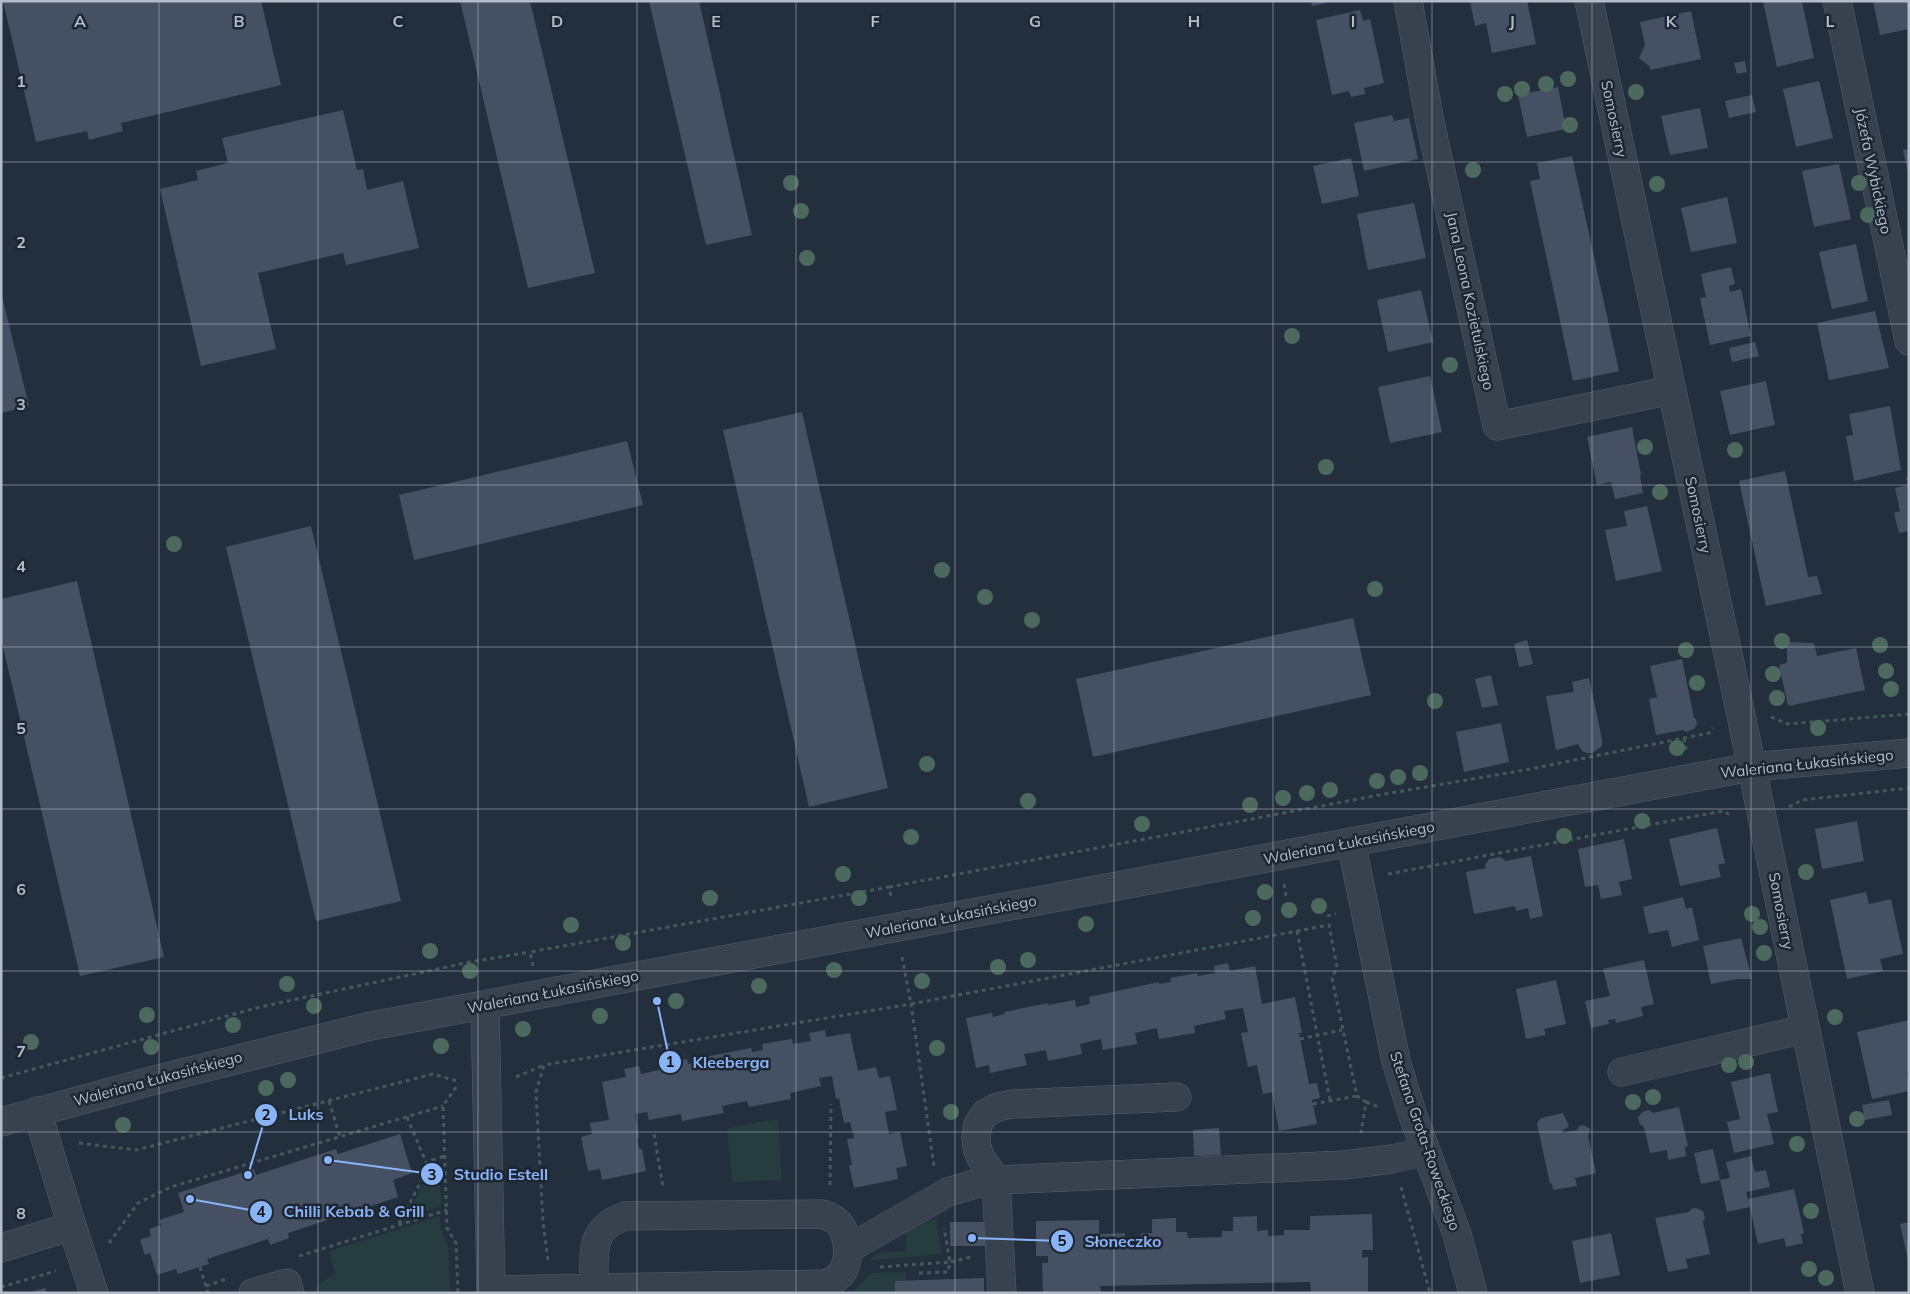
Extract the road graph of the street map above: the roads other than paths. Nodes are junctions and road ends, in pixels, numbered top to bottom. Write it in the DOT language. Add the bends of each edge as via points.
graph roads {
  1 [pos="1408,1"];
  2 [pos="1588,1"];
  3 [pos="1837,1"];
  4 [pos="1909,341"];
  5 [pos="1672,390"];
  6 [pos="1909,753"];
  7 [pos="1751,767"];
  8 [pos="1351,842"];
  9 [pos="485,1004"];
  10 [pos="1805,1029"];
  11 [pos="1622,1072"];
  12 [pos="1177,1097"];
  13 [pos="37,1111"];
  14 [pos="1,1122"];
  15 [pos="1426,1151"];
  16 [pos="996,1180"];
  17 [pos="72,1226"];
  18 [pos="1,1248"];
  19 [pos="848,1249"];
  20 [pos="244,1285"];
  21 [pos="594,1288"];
  22 [pos="699,1290"];
  23 [pos="491,1291"];
  24 [pos="94,1293"];
  25 [pos="290,1293"];
  26 [pos="1002,1293"];
  27 [pos="1473,1293"];
  28 [pos="1860,1293"];
  1 -- 5 [label="street, Jana Leona Kozietulskiego" via="1430,122 1497,426"];
  2 -- 5 [label="street, Somosierry"];
  3 -- 4 [label="street, Józefa Wybickiego"];
  5 -- 7 [label="street, Somosierry"];
  6 -- 7 [label="street, Waleriana Łukasińskiego"];
  7 -- 8 [label="street, Waleriana Łukasińskiego"];
  7 -- 10 [label="street, Somosierry"];
  8 -- 9 [label="street, Waleriana Łukasińskiego"];
  8 -- 15 [label="street, Stefana Grota-Roweckiego" via="1396,1061"];
  9 -- 13 [label="street, Waleriana Łukasińskiego" via="262,1052"];
  9 -- 23 [label="street"];
  10 -- 11 [label="street"];
  10 -- 28 [label="street, Somosierry"];
  12 -- 16 [label="street" via="997,1107 985,1114 978,1124 976,1137 981,1158"];
  13 -- 14 [label="street, Waleriana Łukasińskiego"];
  13 -- 17 [label="street"];
  15 -- 16 [label="street" via="1344,1165"];
  15 -- 27 [label="street, Stefana Grota-Roweckiego" via="1457,1234"];
  16 -- 19 [label="street" via="948,1192"];
  16 -- 26 [label="street"];
  17 -- 18 [label="street"];
  17 -- 24 [label="street"];
  19 -- 21 [label="street" via="840,1224 822,1214 625,1216 604,1227 596,1238"];
  19 -- 22 [label="street" via="843,1272 824,1284"];
  20 -- 25 [label="street" via="287,1283"];
  21 -- 22 [label="street"];
  21 -- 23 [label="street"];
}
